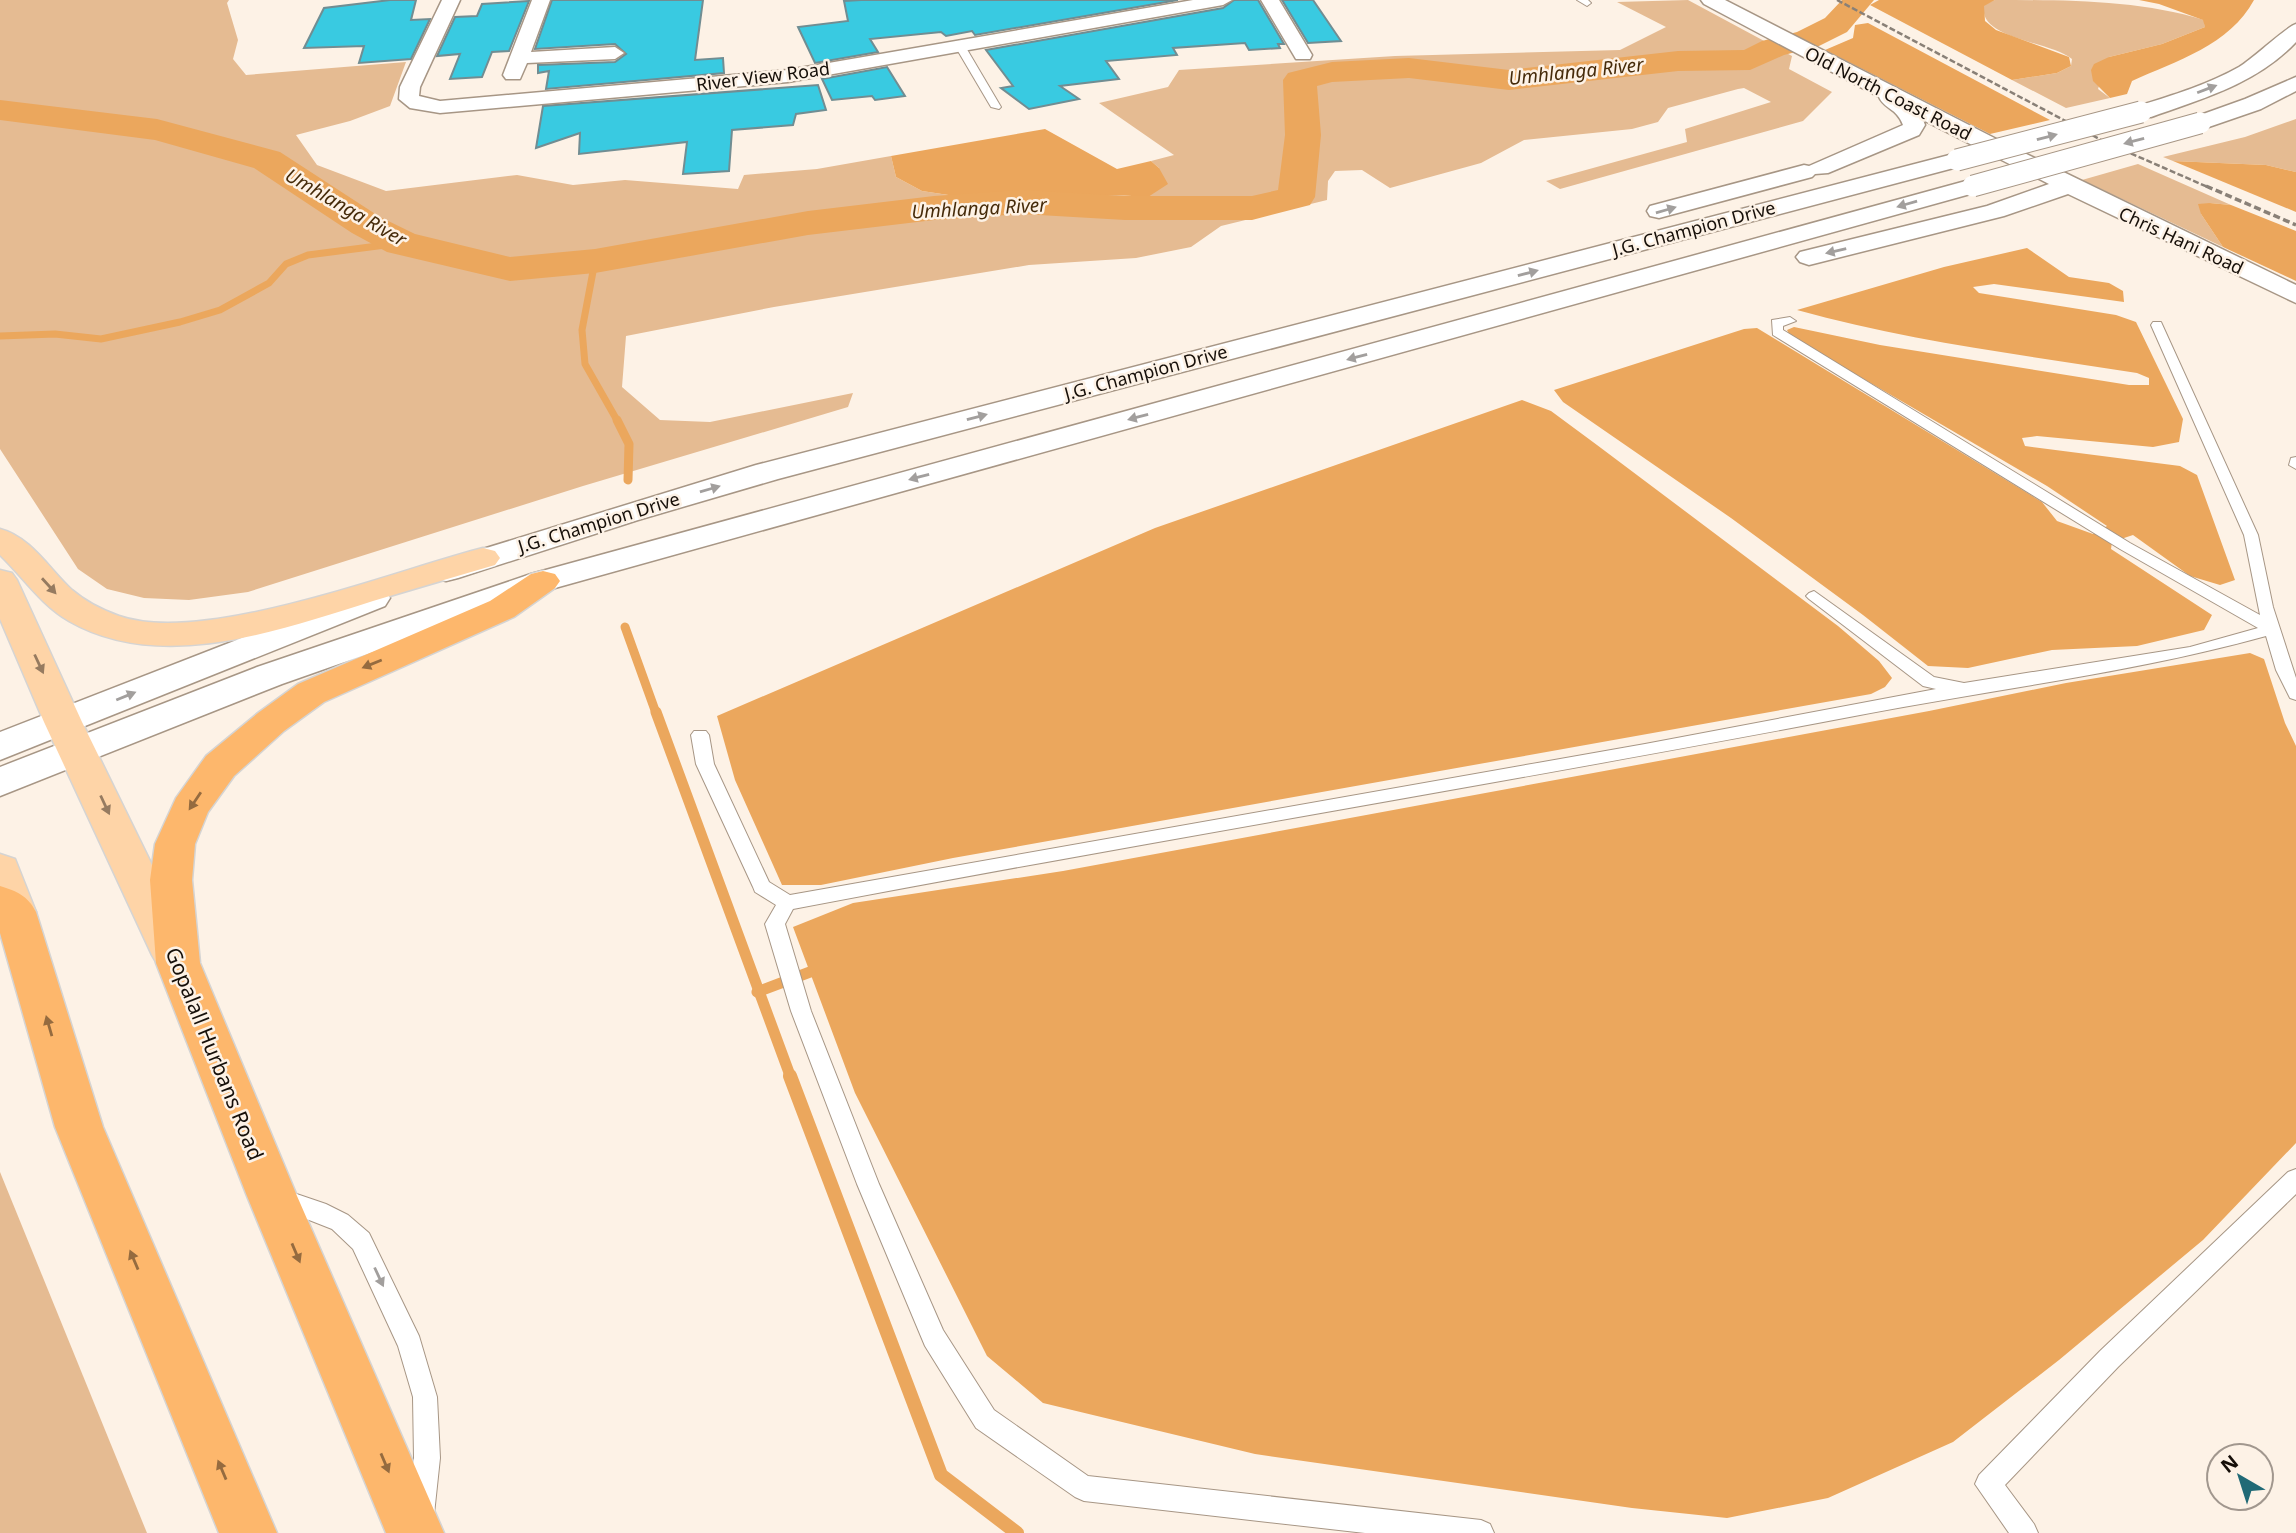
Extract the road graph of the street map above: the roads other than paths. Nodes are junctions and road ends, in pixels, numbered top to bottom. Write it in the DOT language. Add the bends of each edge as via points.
graph roads {
  1 [pos="451,0"];
  2 [pos="541,0"];
  3 [pos="1223,0"];
  4 [pos="1269,0"];
  5 [pos="1711,0"];
  6 [pos="2296,30"];
  7 [pos="960,46"];
  8 [pos="615,53"];
  9 [pos="1303,55"];
  10 [pos="520,58"];
  11 [pos="1863,83"];
  12 [pos="2296,83"];
  13 [pos="509,86"];
  14 [pos="996,107"];
  15 [pos="1961,147"];
  16 [pos="1819,168"];
  17 [pos="2067,186"];
  18 [pos="1995,211"];
  19 [pos="1633,219"];
  20 [pos="1595,230"];
  21 [pos="2173,236"];
  22 [pos="2296,295"];
  23 [pos="1790,321"];
  24 [pos="2157,325"];
  25 [pos="1412,342"];
  26 [pos="1228,351"];
  27 [pos="0,539"];
  28 [pos="483,558"];
  29 [pos="0,580"];
  30 [pos="543,581"];
  31 [pos="1814,596"];
  32 [pos="2272,629"];
  33 [pos="1964,689"];
  34 [pos="2296,694"];
  35 [pos="700,734"];
  36 [pos="71,736"];
  37 [pos="0,747"];
  38 [pos="0,782"];
  39 [pos="5,895"];
  40 [pos="788,904"];
  41 [pos="178,963"];
  42 [pos="2296,1179"];
  43 [pos="272,1196"];
  44 [pos="248,1533"];
  45 [pos="417,1533"];
  46 [pos="1480,1533"];
  47 [pos="2025,1533"];
  1 -- 7 [label="street, River View Road" via="410,87 409,99 419,104 500,103 760,80"];
  2 -- 10 [label="street"];
  3 -- 7 [label="street, River View Road"];
  4 -- 9 [label="street"];
  5 -- 11 [label="street, Old North Coast Road"];
  15 -- 6 [label="street, J.G. Champion Drive, one-way, bridge" via="2143,112 2248,69 2276,51"];
  7 -- 14 [label="lane"];
  8 -- 10 [label="street"];
  10 -- 13 [label="street"];
  11 -- 15 [label="street, Old North Coast Road"];
  11 -- 16 [label="street" via="1908,109 1914,125 1900,136"];
  12 -- 25 [label="street, J.G. Champion Drive, one-way, bridge" via="2200,123"];
  15 -- 16 [label="street"];
  15 -- 17 [label="street, Old North Coast Road"];
  26 -- 15 [label="street, J.G. Champion Drive, one-way"];
  19 -- 16 [label="street, one-way"];
  17 -- 18 [label="street"];
  17 -- 21 [label="street, Chris Hani Road"];
  18 -- 21 [label="street" via="2026,205 2073,206"];
  18 -- 25 [label="street, one-way" via="1534,321"];
  20 -- 26 [label="street" via="1300,321"];
  21 -- 22 [label="street, Chris Hani Road"];
  23 -- 32 [label="lane" via="1776,324 1777,332 2125,546"];
  24 -- 32 [label="lane" via="2250,535"];
  25 -- 30 [label="street, J.G. Champion Drive, one-way"];
  28 -- 26 [label="street, J.G. Champion Drive, one-way" via="767,472"];
  27 -- 28 [label="main road, one-way" via="83,615 104,624 160,633 233,628 278,618"];
  36 -- 28 [label="street, J.G. Champion Drive, one-way" via="348,607"];
  29 -- 36 [label="main road, Gopalall Hurbans Road, one-way"];
  30 -- 36 [label="street, J.G. Champion Drive"];
  30 -- 41 [label="highway, one-way" via="502,609 311,693 220,766 190,808 176,844 170,880"];
  31 -- 33 [label="lane" via="1929,682"];
  32 -- 33 [label="lane" via="2190,652"];
  32 -- 34 [label="lane"];
  33 -- 40 [label="lane"];
  35 -- 40 [label="lane" via="705,764 762,887"];
  36 -- 37 [label="street, J.G. Champion Drive"];
  36 -- 38 [label="street, J.G. Champion Drive"];
  36 -- 41 [label="main road, Gopalall Hurbans Road, one-way"];
  44 -- 39 [label="highway, one-way" via="79,1127"];
  40 -- 46 [label="lane" via="775,925 830,1091 934,1338 985,1419 1084,1488"];
  41 -- 43 [label="highway, Gopalall Hurbans Road"];
  42 -- 47 [label="lane" via="2109,1359 1988,1484"];
  43 -- 45 [label="highway, Gopalall Hurbans Road, one-way"];
  43 -- 45 [label="lane, one-way" via="340,1222 361,1241 410,1345 425,1397 426,1458"];
}
